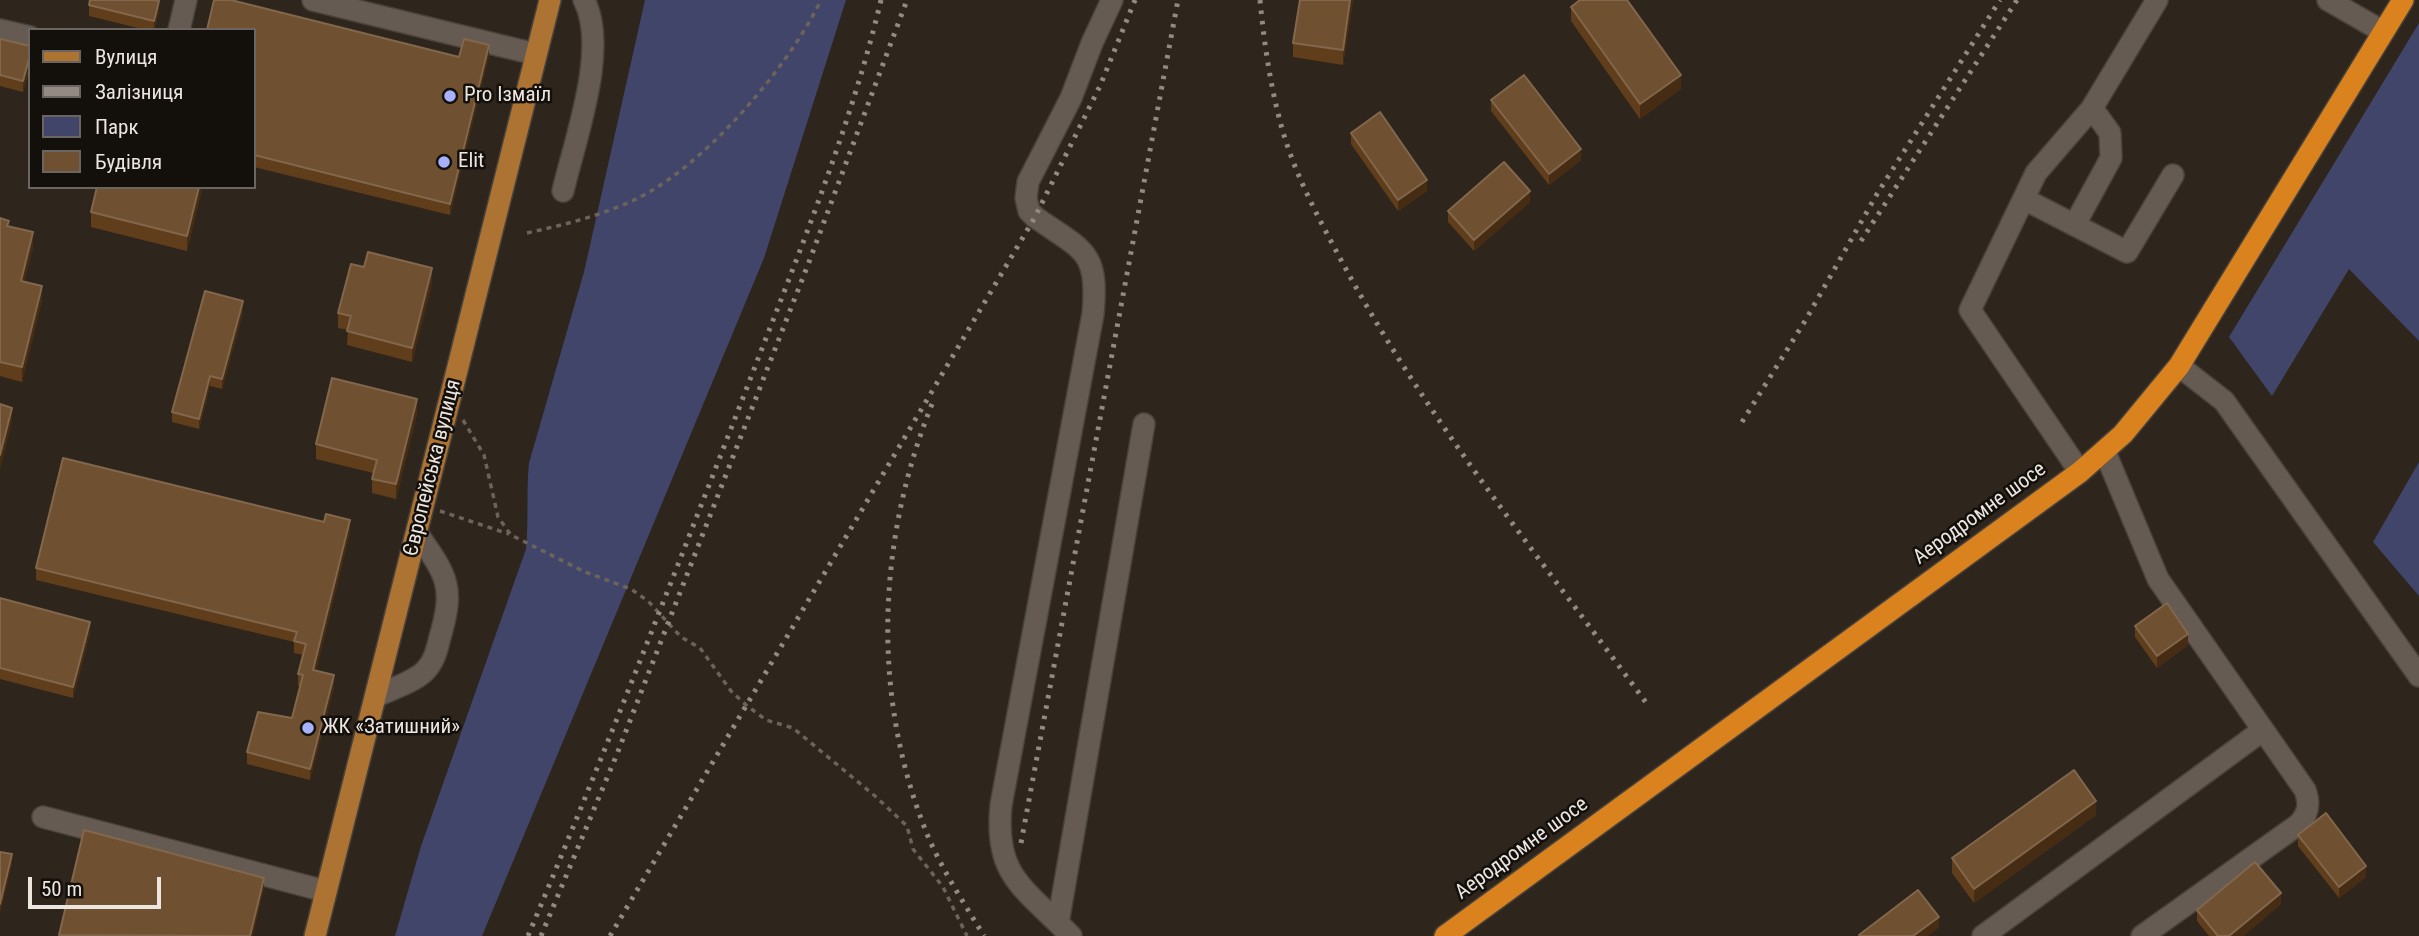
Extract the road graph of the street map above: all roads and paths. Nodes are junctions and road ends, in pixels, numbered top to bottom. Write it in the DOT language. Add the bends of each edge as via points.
graph roads {
  1 [pos="187,0"];
  2 [pos="313,0"];
  3 [pos="550,0"];
  4 [pos="584,0"];
  5 [pos="821,0"];
  6 [pos="1112,0"];
  7 [pos="2157,0"];
  8 [pos="2328,0"];
  9 [pos="2403,0"];
  10 [pos="180,28"];
  11 [pos="0,30"];
  12 [pos="2382,31"];
  13 [pos="28,37"];
  14 [pos="535,54"];
  15 [pos="2092,108"];
  16 [pos="2173,175"];
  17 [pos="563,191"];
  18 [pos="2024,199"];
  19 [pos="2075,224"];
  20 [pos="527,233"];
  21 [pos="2179,366"];
  22 [pos="450,398"];
  23 [pos="1144,424"];
  24 [pos="2105,452"];
  25 [pos="2080,472"];
  26 [pos="437,510"];
  27 [pos="417,533"];
  28 [pos="511,535"];
  29 [pos="2419,676"];
  30 [pos="377,696"];
  31 [pos="2263,730"];
  32 [pos="43,817"];
  33 [pos="325,891"];
  34 [pos="1065,929"];
  35 [pos="315,936"];
  36 [pos="967,936"];
  37 [pos="1445,936"];
  38 [pos="1983,936"];
  39 [pos="2142,936"];
  1 -- 10 [label="street"];
  2 -- 14 [label="street"];
  3 -- 14 [label="main road, Європейська вулиця"];
  4 -- 17 [label="street" via="595,37 593,63"];
  5 -- 20 [label="path" via="761,91 672,176 635,200 583,220"];
  6 -- 34 [label="street" via="1071,98 1034,167 1026,198 1035,217 1082,249 1094,274 1093,314 998,833 1005,864 1026,892"];
  7 -- 15 [label="street"];
  8 -- 12 [label="street"];
  9 -- 12 [label="highway, Аеродромне шосе"];
  11 -- 13 [label="street"];
  12 -- 21 [label="highway, Аеродромне шосе"];
  14 -- 22 [label="main road, Європейська вулиця"];
  15 -- 18 [label="street" via="2036,173"];
  15 -- 19 [label="street" via="2110,133 2111,158"];
  16 -- 19 [label="street" via="2127,252"];
  18 -- 19 [label="street"];
  18 -- 25 [label="street" via="1970,310"];
  21 -- 24 [label="highway, Аеродромне шосе"];
  21 -- 29 [label="street" via="2224,401"];
  22 -- 27 [label="main road, Європейська вулиця"];
  22 -- 28 [label="path" via="484,455 498,516"];
  23 -- 34 [label="street"];
  24 -- 25 [label="highway, Аеродромне шосе"];
  24 -- 31 [label="street" via="2158,579"];
  25 -- 37 [label="highway, Аеродромне шосе"];
  26 -- 28 [label="path"];
  27 -- 30 [label="main road, Європейська вулиця"];
  27 -- 30 [label="street" via="439,564 449,606 434,659 424,673"];
  28 -- 36 [label="path" via="648,601 699,648 746,705 766,720 793,729 875,796 907,826 913,849 943,887"];
  30 -- 33 [label="main road, Європейська вулиця"];
  31 -- 38 [label="street"];
  31 -- 39 [label="street" via="2305,790 2305,817"];
  32 -- 33 [label="street"];
  33 -- 35 [label="main road, Європейська вулиця"];
}
